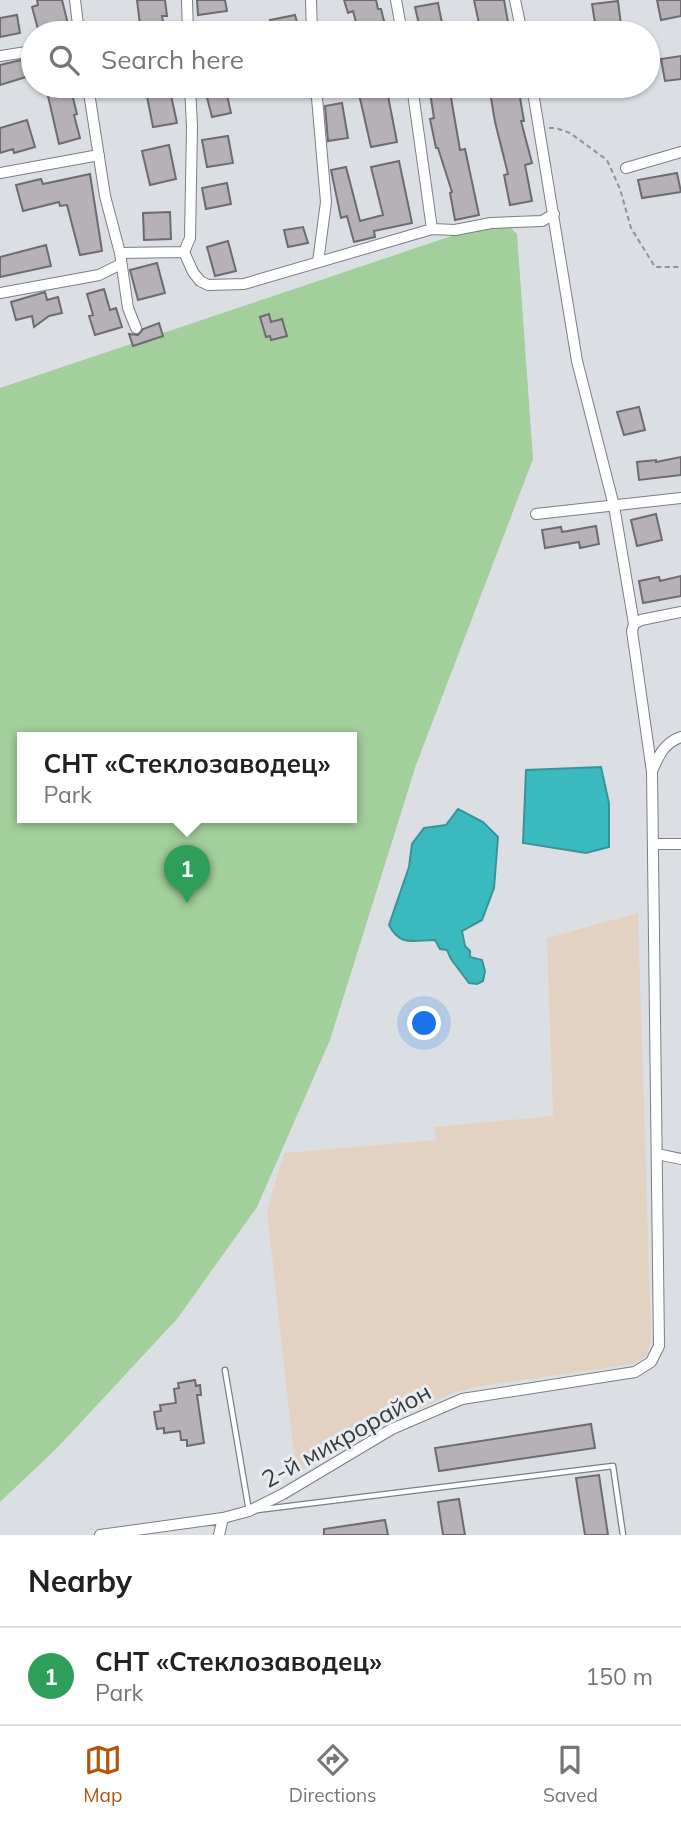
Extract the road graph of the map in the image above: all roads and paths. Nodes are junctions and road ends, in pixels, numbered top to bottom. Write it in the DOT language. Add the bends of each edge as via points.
graph roads {
  1 [pos="75,0"];
  2 [pos="187,0"];
  3 [pos="311,0"];
  4 [pos="396,0"];
  5 [pos="515,0"];
  6 [pos="78,21"];
  7 [pos="187,21"];
  8 [pos="312,21"];
  9 [pos="400,21"];
  10 [pos="519,21"];
  11 [pos="21,53"];
  12 [pos="0,56"];
  13 [pos="90,98"];
  14 [pos="191,98"];
  15 [pos="317,98"];
  16 [pos="414,98"];
  17 [pos="534,98"];
  18 [pos="540,128"];
  19 [pos="681,152"];
  20 [pos="99,155"];
  21 [pos="626,168"];
  22 [pos="0,173"];
  23 [pos="554,214"];
  24 [pos="432,229"];
  25 [pos="184,252"];
  26 [pos="121,258"];
  27 [pos="318,262"];
  28 [pos="681,267"];
  29 [pos="0,293"];
  30 [pos="136,328"];
  31 [pos="681,498"];
  32 [pos="614,506"];
  33 [pos="536,514"];
  34 [pos="681,612"];
  35 [pos="634,624"];
  36 [pos="681,737"];
  37 [pos="652,772"];
  38 [pos="654,844"];
  39 [pos="681,844"];
  40 [pos="657,1154"];
  41 [pos="681,1159"];
  42 [pos="225,1370"];
  43 [pos="248,1511"];
  44 [pos="223,1518"];
  45 [pos="100,1535"];
  46 [pos="219,1535"];
  47 [pos="623,1535"];
  1 -- 6 [label="street"];
  2 -- 7 [label="street"];
  3 -- 8 [label="street"];
  4 -- 9 [label="street"];
  5 -- 10 [label="street"];
  11 -- 12 [label="street"];
  13 -- 20 [label="street"];
  14 -- 25 [label="street" via="190,238"];
  15 -- 27 [label="street" via="327,202"];
  16 -- 24 [label="street"];
  17 -- 18 [label="street"];
  18 -- 23 [label="street"];
  18 -- 28 [label="path" via="570,133 607,160 631,228 655,267"];
  19 -- 21 [label="street"];
  20 -- 22 [label="street"];
  20 -- 26 [label="street"];
  23 -- 24 [label="street" via="541,221"];
  23 -- 32 [label="street" via="577,361"];
  24 -- 27 [label="street"];
  25 -- 26 [label="street"];
  25 -- 27 [label="street" via="193,272 208,285 254,282"];
  26 -- 29 [label="street" via="99,275"];
  26 -- 30 [label="street"];
  31 -- 32 [label="street"];
  32 -- 33 [label="street"];
  32 -- 35 [label="street"];
  34 -- 35 [label="street"];
  35 -- 37 [label="street"];
  36 -- 37 [label="street" via="659,753"];
  37 -- 38 [label="street"];
  38 -- 39 [label="street"];
  38 -- 40 [label="street"];
  40 -- 41 [label="street"];
  40 -- 43 [label="street, 2-й микрорайон" via="659,1346 651,1362 635,1372 479,1394 438,1407"];
  42 -- 43 [label="lane"];
  43 -- 44 [label="street, 2-й микрорайон"];
  43 -- 47 [label="lane" via="613,1466"];
  44 -- 45 [label="street, 2-й микрорайон"];
  44 -- 46 [label="street"];
}
